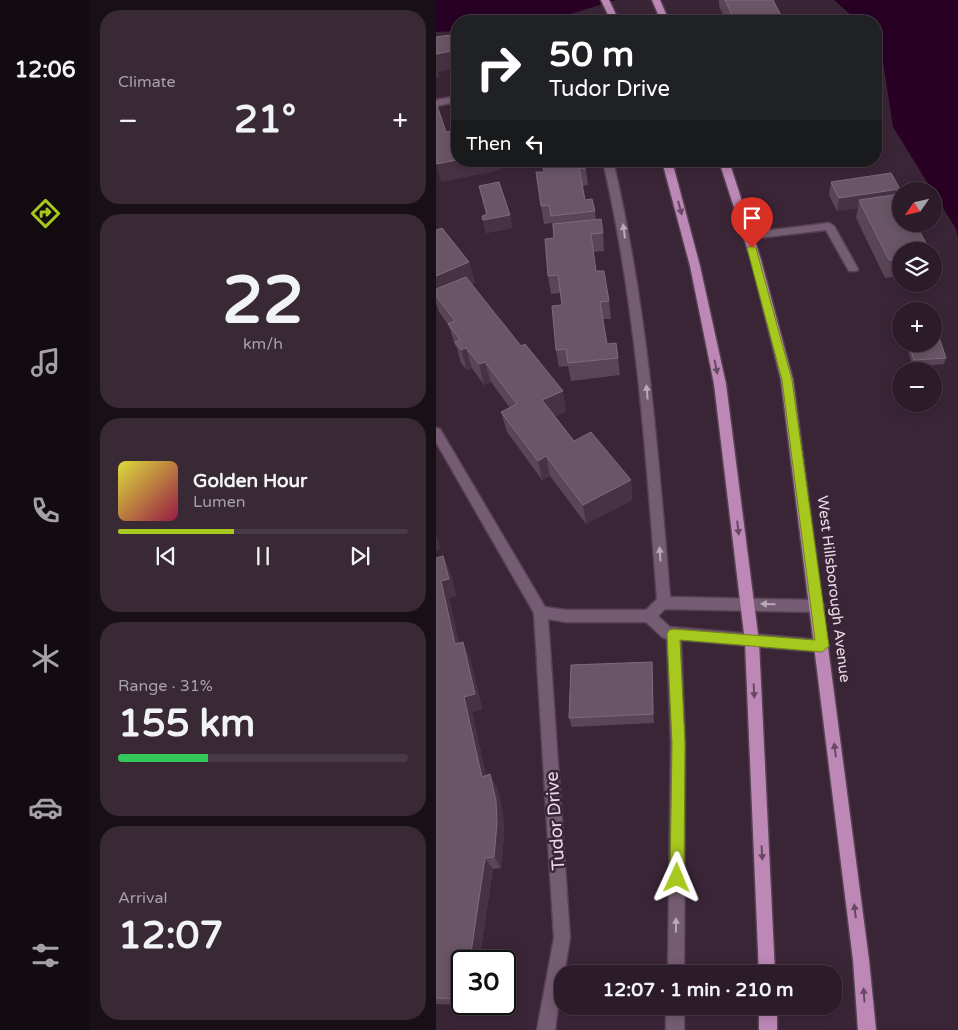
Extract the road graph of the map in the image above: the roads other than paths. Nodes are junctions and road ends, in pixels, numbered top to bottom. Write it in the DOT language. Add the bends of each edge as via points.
graph roads {
  1 [pos="605,0"];
  2 [pos="656,0"];
  3 [pos="612,15"];
  4 [pos="662,15"];
  5 [pos="451,99"];
  6 [pos="436,103"];
  7 [pos="610,167"];
  8 [pos="669,167"];
  9 [pos="726,167"];
  10 [pos="748,236"];
  11 [pos="853,269"];
  12 [pos="436,432"];
  13 [pos="664,603"];
  14 [pos="747,604"];
  15 [pos="817,606"];
  16 [pos="541,612"];
  17 [pos="649,616"];
  18 [pos="674,634"];
  19 [pos="752,642"];
  20 [pos="822,646"];
  21 [pos="676,965"];
  22 [pos="767,965"];
  23 [pos="675,1015"];
  24 [pos="768,1015"];
  25 [pos="546,1030"];
  26 [pos="675,1030"];
  27 [pos="768,1030"];
  28 [pos="867,1030"];
  1 -- 3 [label="main road"];
  2 -- 4 [label="main road"];
  5 -- 6 [label="street"];
  13 -- 7 [label="street, one-way" via="647,386 622,217"];
  8 -- 14 [label="main road, one-way" via="695,266 720,384"];
  9 -- 10 [label="main road, West Hillsborough Avenue"];
  10 -- 11 [label="street" via="829,226"];
  10 -- 15 [label="main road, West Hillsborough Avenue" via="787,380"];
  12 -- 16 [label="street, Tudor Drive"];
  13 -- 14 [label="street"];
  13 -- 17 [label="street"];
  15 -- 14 [label="street, one-way"];
  14 -- 19 [label="main road"];
  15 -- 20 [label="main road, West Hillsborough Avenue"];
  16 -- 17 [label="street" via="566,616"];
  16 -- 25 [label="street, Tudor Drive" via="562,938"];
  17 -- 18 [label="street" via="667,634"];
  18 -- 19 [label="street"];
  21 -- 18 [label="street, one-way" via="678,744"];
  19 -- 20 [label="street"];
  19 -- 22 [label="main road, one-way"];
  28 -- 20 [label="main road, West Hillsborough Avenue, one-way"];
  23 -- 26 [label="street"];
  24 -- 27 [label="main road"];
}
